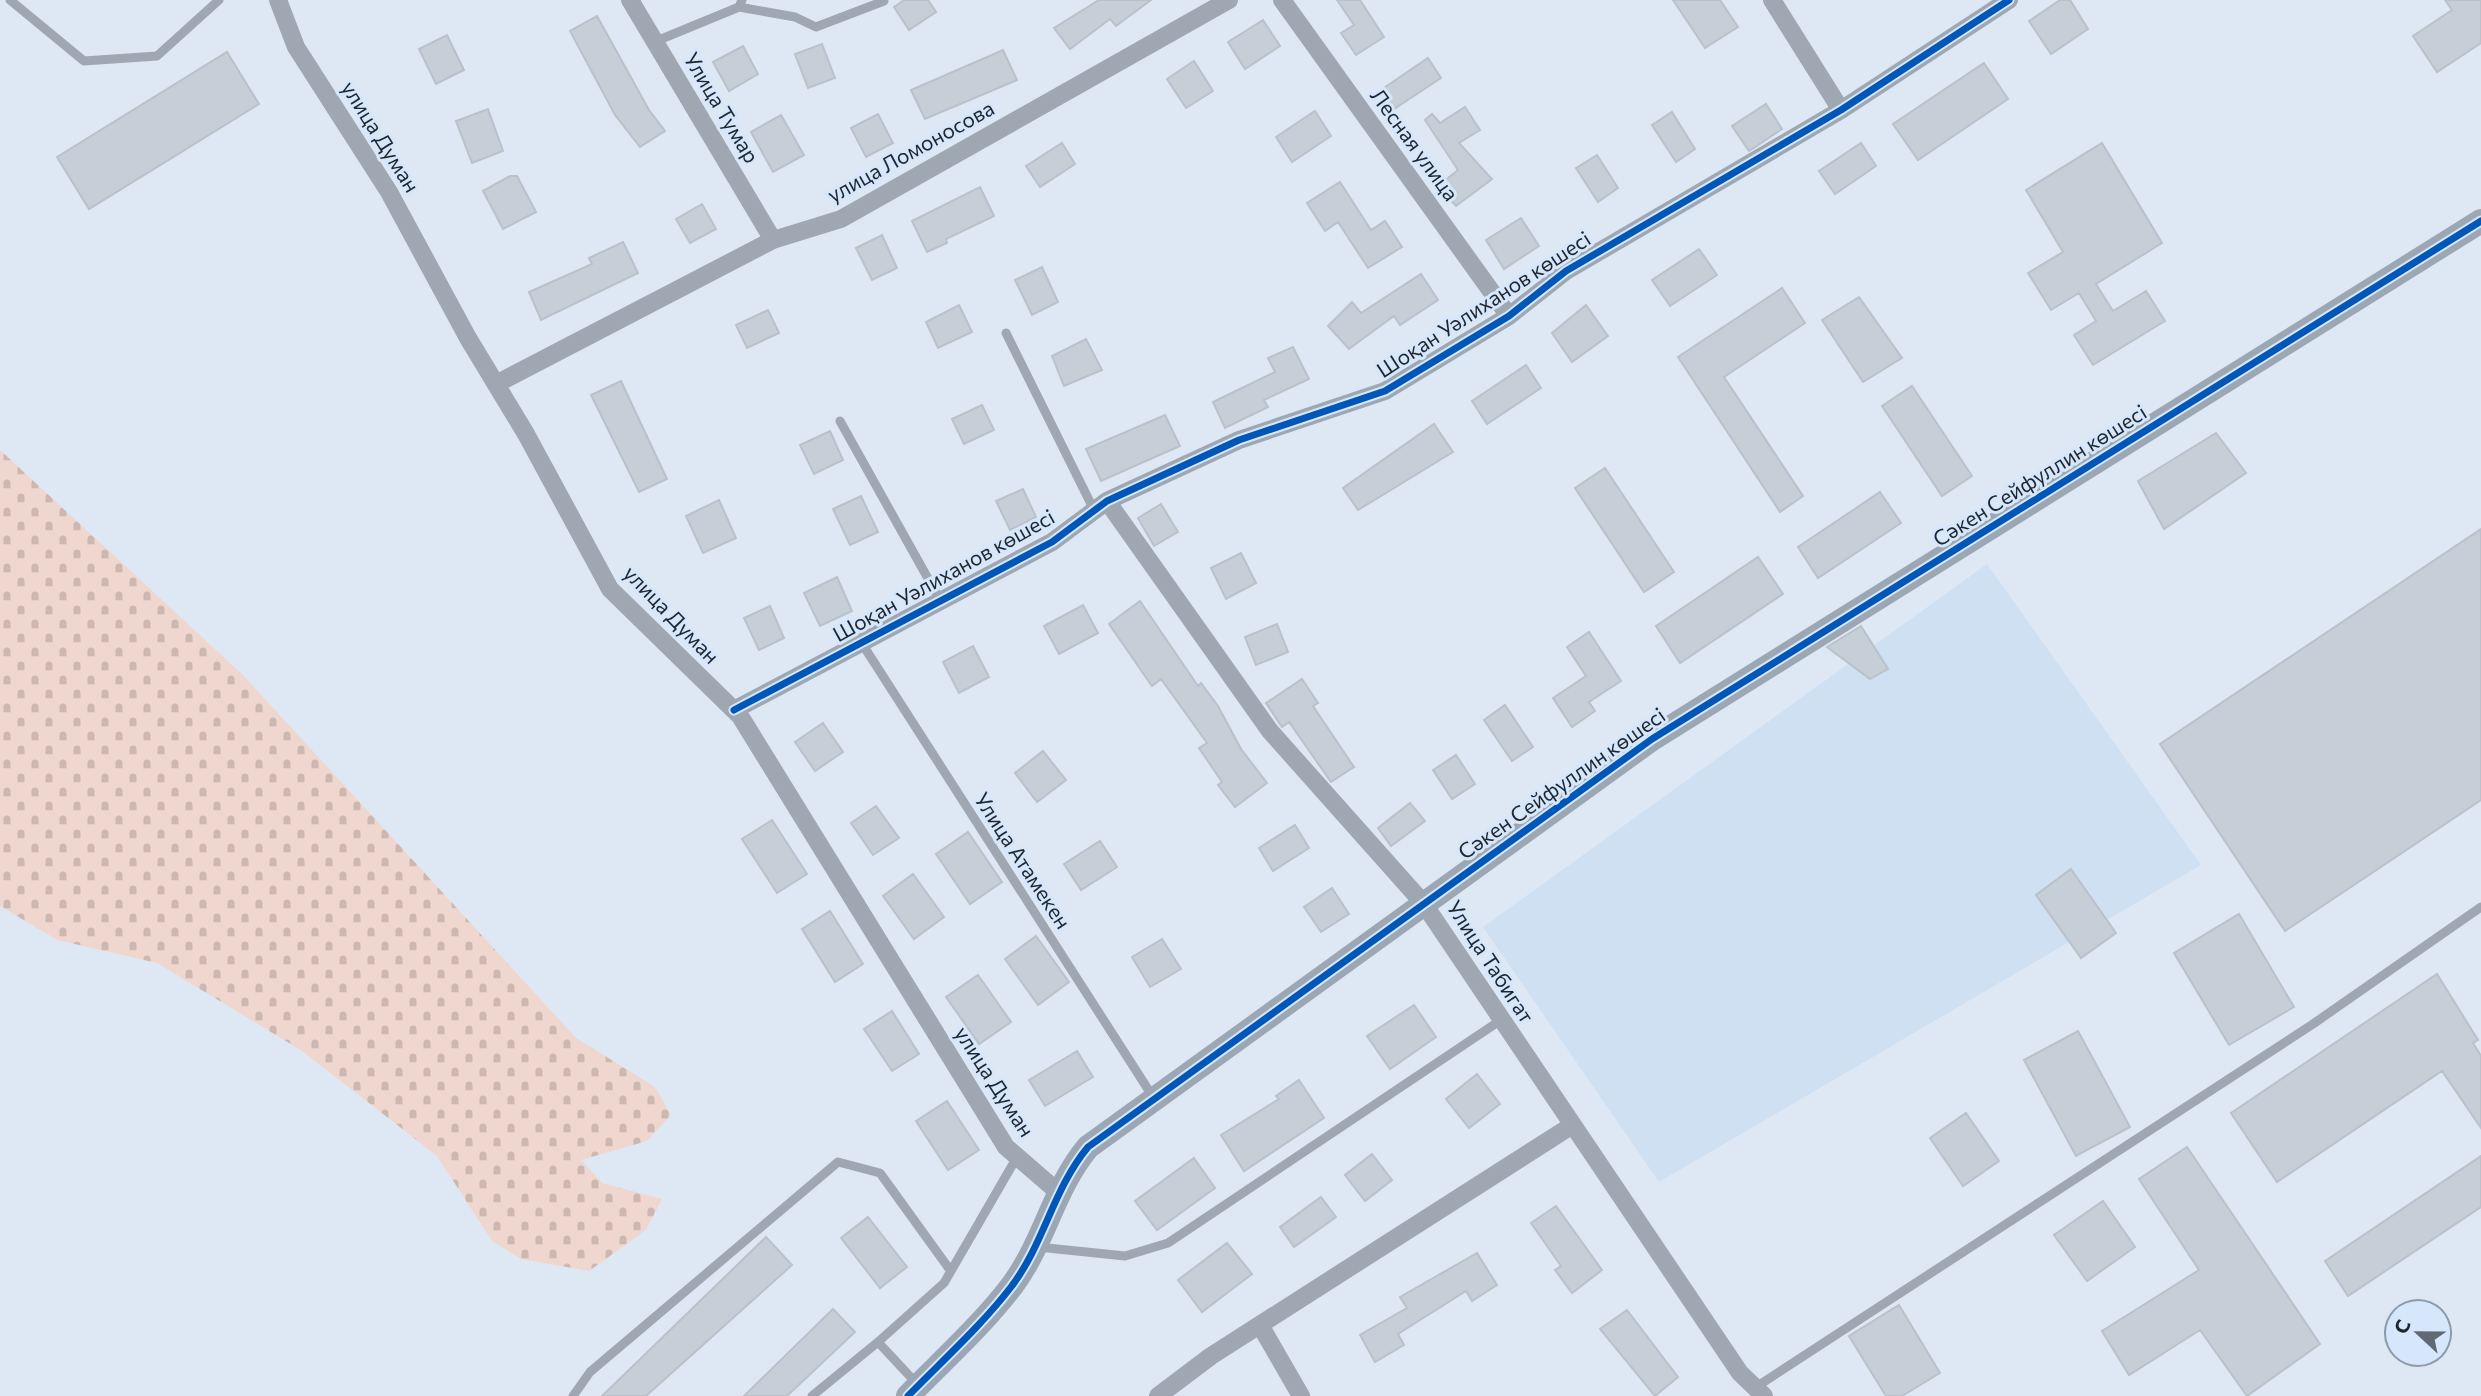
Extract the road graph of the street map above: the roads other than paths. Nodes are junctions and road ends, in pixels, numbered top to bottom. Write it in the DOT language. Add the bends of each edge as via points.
graph roads {
  1 [pos="10,0"];
  2 [pos="219,0"];
  3 [pos="278,0"];
  4 [pos="629,0"];
  5 [pos="1229,0"];
  6 [pos="1282,0"];
  7 [pos="1772,0"];
  8 [pos="2009,0"];
  9 [pos="884,1"];
  10 [pos="740,4"];
  11 [pos="654,42"];
  12 [pos="1841,110"];
  13 [pos="2481,221"];
  14 [pos="773,240"];
  15 [pos="1508,316"];
  16 [pos="1006,333"];
  17 [pos="496,384"];
  18 [pos="840,421"];
  19 [pos="1100,505"];
  20 [pos="940,600"];
  21 [pos="861,642"];
  22 [pos="734,710"];
  23 [pos="1424,904"];
  24 [pos="2481,907"];
  25 [pos="1501,1020"];
  26 [pos="1154,1099"];
  27 [pos="1571,1126"];
  28 [pos="1017,1157"];
  29 [pos="1058,1192"];
  30 [pos="1036,1247"];
  31 [pos="950,1270"];
  32 [pos="1260,1325"];
  33 [pos="878,1342"];
  34 [pos="913,1391"];
  35 [pos="1760,1392"];
  36 [pos="573,1396"];
  37 [pos="812,1396"];
  38 [pos="1158,1396"];
  39 [pos="1301,1396"];
  1 -- 2 [label="lane" via="85,61 157,56"];
  3 -- 17 [label="street, улица Думан" via="296,47 389,192"];
  4 -- 11 [label="street, Улица Тумар"];
  5 -- 14 [label="street, улица Ломоносова" via="841,219"];
  6 -- 15 [label="street, Лесная улица"];
  7 -- 12 [label="street"];
  8 -- 12 [label="street, Шоқан Уәлиханов көшесі"];
  9 -- 10 [label="lane" via="816,27"];
  10 -- 11 [label="lane"];
  11 -- 14 [label="street, Улица Тумар"];
  12 -- 15 [label="street, Шоқан Уәлиханов көшесі" via="1566,271"];
  13 -- 23 [label="street, Сәкен Сейфуллин көшесі" via="1652,739"];
  14 -- 17 [label="street, улица Ломоносова"];
  15 -- 19 [label="street, Шоқан Уәлиханов көшесі" via="1385,391 1239,440"];
  16 -- 19 [label="lane"];
  17 -- 22 [label="street, улица Думан" via="610,589"];
  18 -- 20 [label="lane"];
  19 -- 20 [label="street, Шоқан Уәлиханов көшесі" via="1052,542"];
  19 -- 23 [label="street, Улица Табигат" via="1269,731"];
  20 -- 21 [label="street, Шоқан Уәлиханов көшесі"];
  21 -- 22 [label="street, Шоқан Уәлиханов көшесі"];
  21 -- 26 [label="lane, Улица Атамекен"];
  22 -- 28 [label="street, улица Думан"];
  23 -- 25 [label="street, Улица Табигат"];
  23 -- 26 [label="street, Сәкен Сейфуллин көшесі"];
  24 -- 35 [label="lane"];
  25 -- 27 [label="street, Улица Табигат"];
  25 -- 30 [label="lane" via="1168,1244 1125,1256"];
  26 -- 29 [label="street, Сәкен Сейфуллин көшесі" via="1088,1147"];
  27 -- 32 [label="street"];
  27 -- 35 [label="street, Улица Табигат" via="1740,1373"];
  28 -- 29 [label="street, улица Думан"];
  28 -- 31 [label="lane"];
  29 -- 30 [label="street, Сәкен Сейфуллин көшесі"];
  30 -- 34 [label="street, Сәкен Сейфуллин көшесі" via="1011,1288"];
  31 -- 33 [label="lane" via="944,1283"];
  31 -- 36 [label="lane" via="880,1173 838,1162 590,1372"];
  32 -- 38 [label="street"];
  32 -- 39 [label="street"];
  33 -- 34 [label="lane"];
  33 -- 37 [label="lane"];
}
